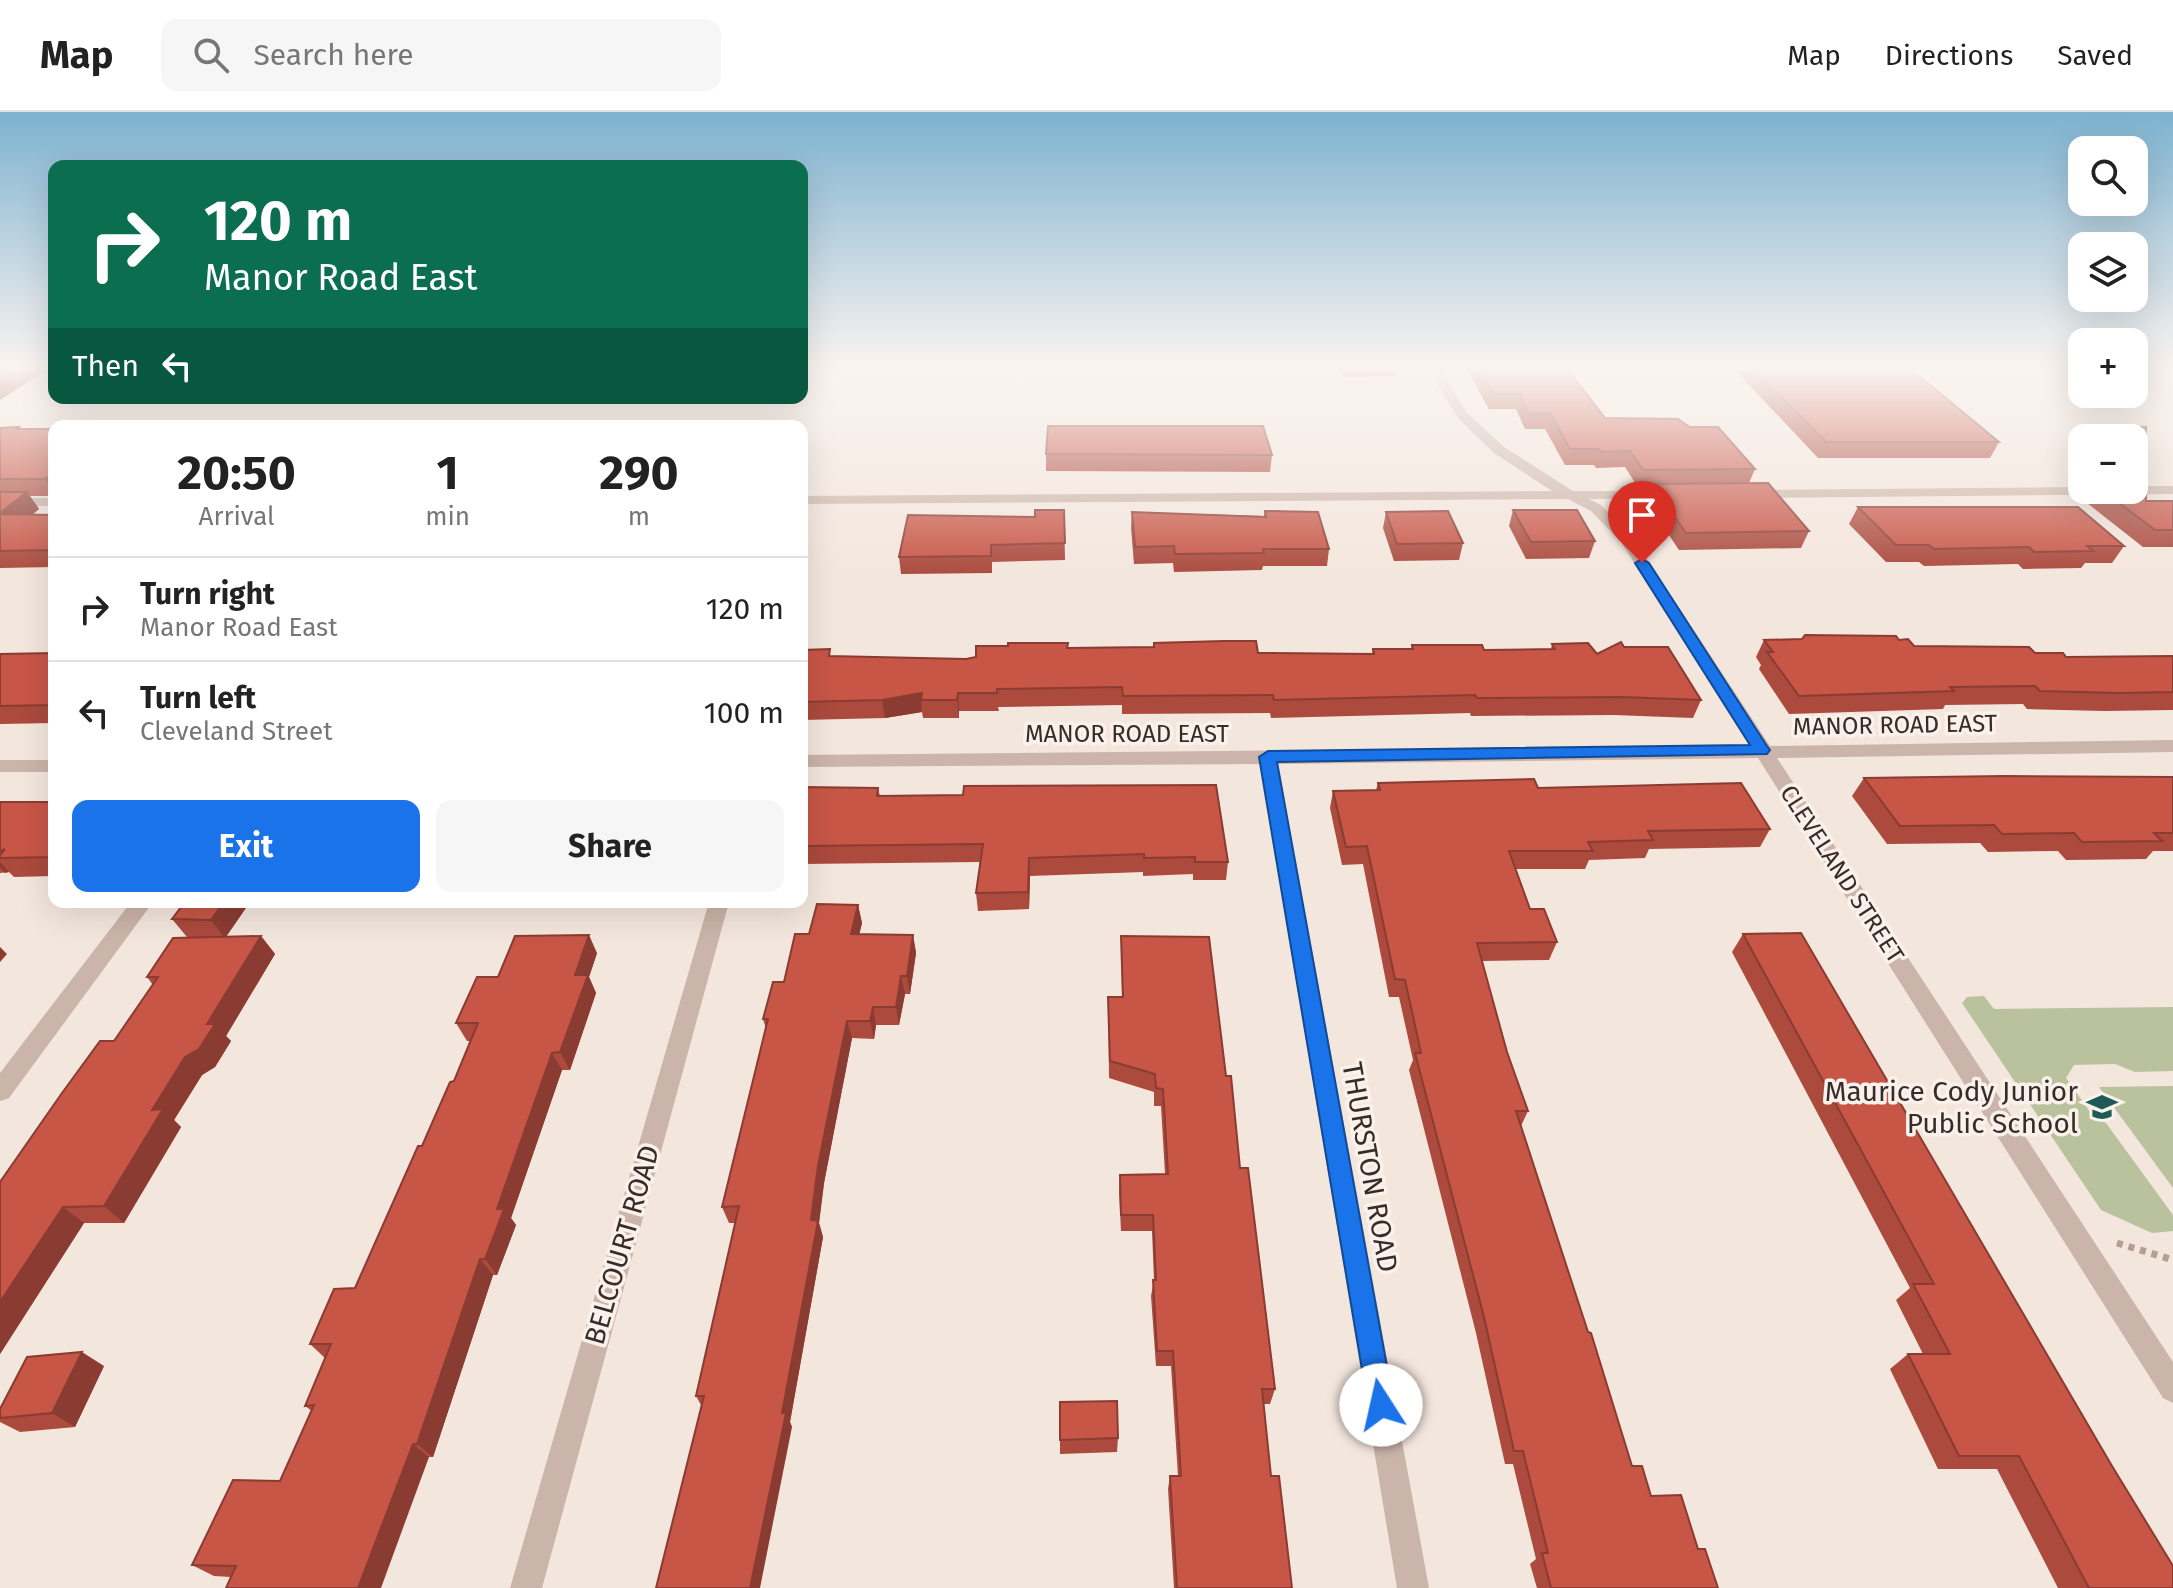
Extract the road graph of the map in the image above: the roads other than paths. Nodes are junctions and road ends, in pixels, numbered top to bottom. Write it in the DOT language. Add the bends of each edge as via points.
graph roads {
  1 [pos="1487,439"];
  2 [pos="2173,490"];
  3 [pos="1687,494"];
  4 [pos="1735,494"];
  5 [pos="1572,495"];
  6 [pos="808,500"];
  7 [pos="0,502"];
  8 [pos="48,502"];
  9 [pos="2173,746"];
  10 [pos="1761,750"];
  11 [pos="1268,757"];
  12 [pos="808,761"];
  13 [pos="0,766"];
  14 [pos="48,766"];
  15 [pos="138,908"];
  16 [pos="717,908"];
  17 [pos="0,1091"];
  18 [pos="2173,1388"];
  19 [pos="526,1588"];
  20 [pos="1413,1588"];
  1 -- 5 [label="street, CLEVELAND STREET"];
  2 -- 4 [label="street"];
  3 -- 5 [label="street"];
  5 -- 6 [label="street"];
  5 -- 10 [label="street, CLEVELAND STREET" via="1596,508 1627,539"];
  7 -- 8 [label="street"];
  9 -- 10 [label="street, MANOR ROAD EAST"];
  10 -- 11 [label="street, MANOR ROAD EAST"];
  10 -- 18 [label="street, CLEVELAND STREET"];
  11 -- 12 [label="street, MANOR ROAD EAST"];
  11 -- 20 [label="street, THURSTON ROAD"];
  13 -- 14 [label="street"];
  15 -- 17 [label="street"];
  16 -- 19 [label="street, BELCOURT ROAD"];
}
